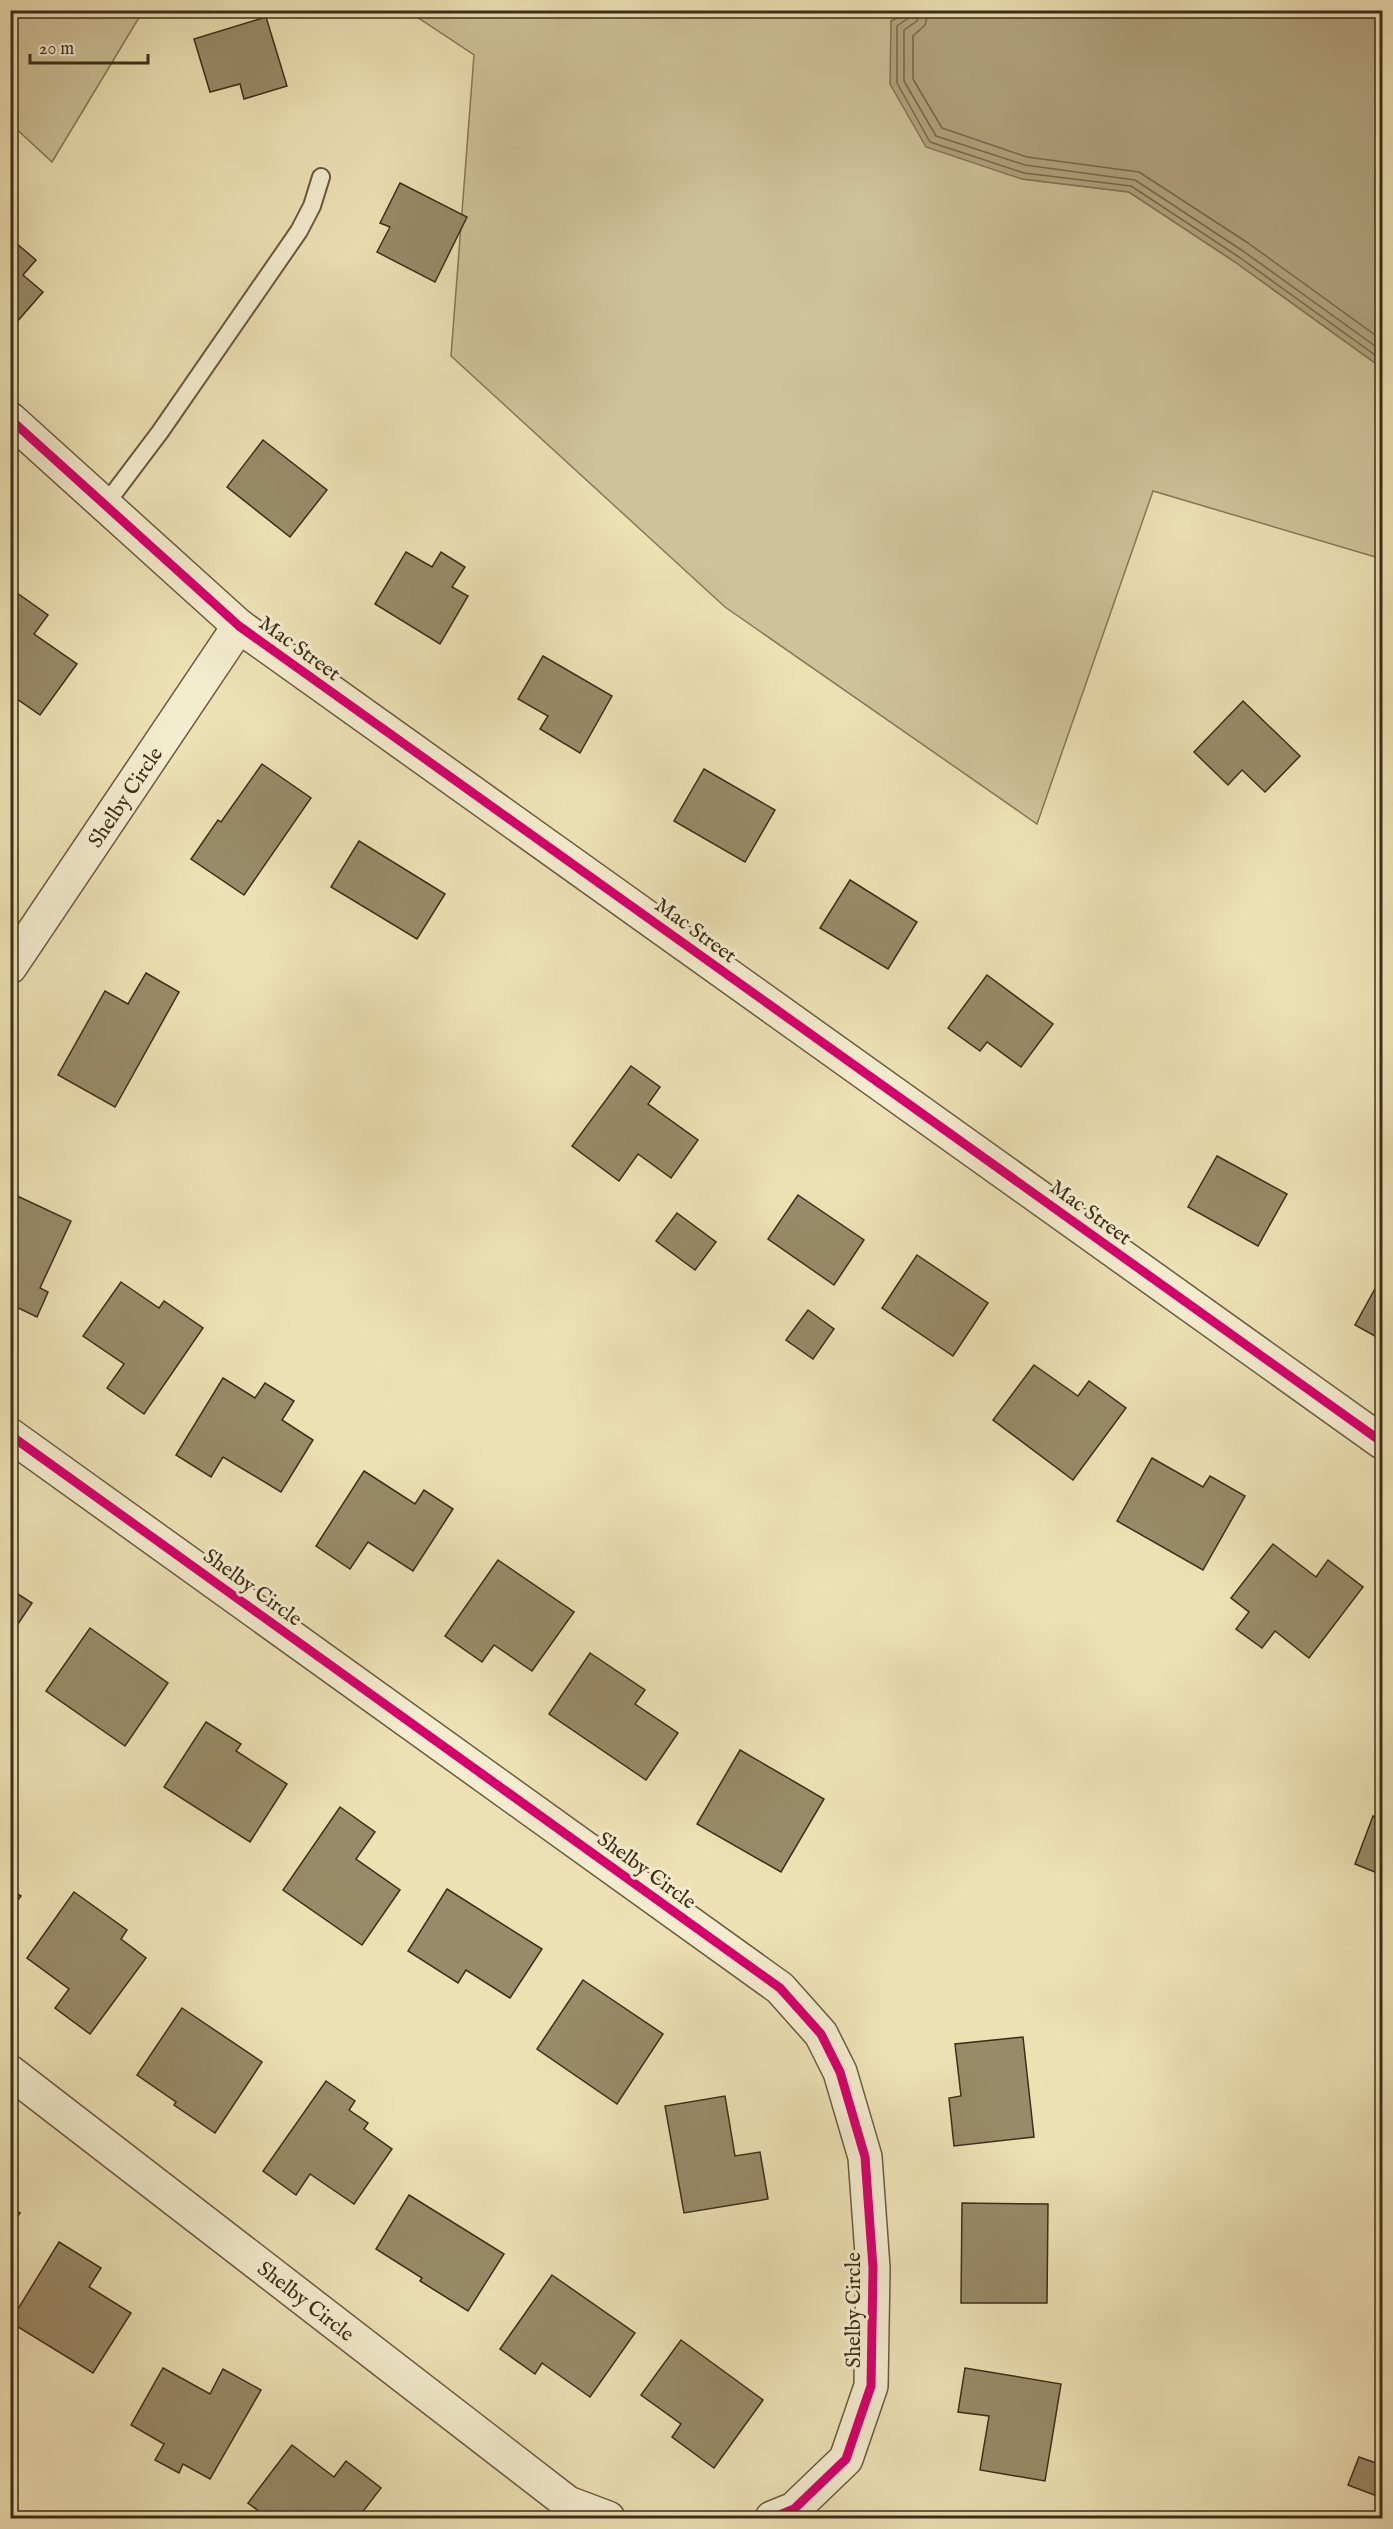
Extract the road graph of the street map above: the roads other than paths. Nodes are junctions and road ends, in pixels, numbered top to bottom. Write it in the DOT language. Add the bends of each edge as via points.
graph roads {
  1 [pos="321,177"];
  2 [pos="10,419"];
  3 [pos="105,505"];
  4 [pos="239,626"];
  5 [pos="10,967"];
  6 [pos="10,1435"];
  7 [pos="1383,1442"];
  8 [pos="10,2072"];
  9 [pos="608,2518"];
  10 [pos="772,2518"];
  1 -- 3 [label="lane" via="299,231"];
  2 -- 3 [label="street, Mac Street"];
  3 -- 4 [label="street, Mac Street"];
  4 -- 5 [label="street, Shelby Circle"];
  4 -- 7 [label="street, Mac Street"];
  6 -- 10 [label="street, Shelby Circle" via="780,1988 821,2034 840,2072 865,2157 873,2268 871,2386 846,2459 794,2509"];
  8 -- 9 [label="street, Shelby Circle" via="568,2503"];
}
